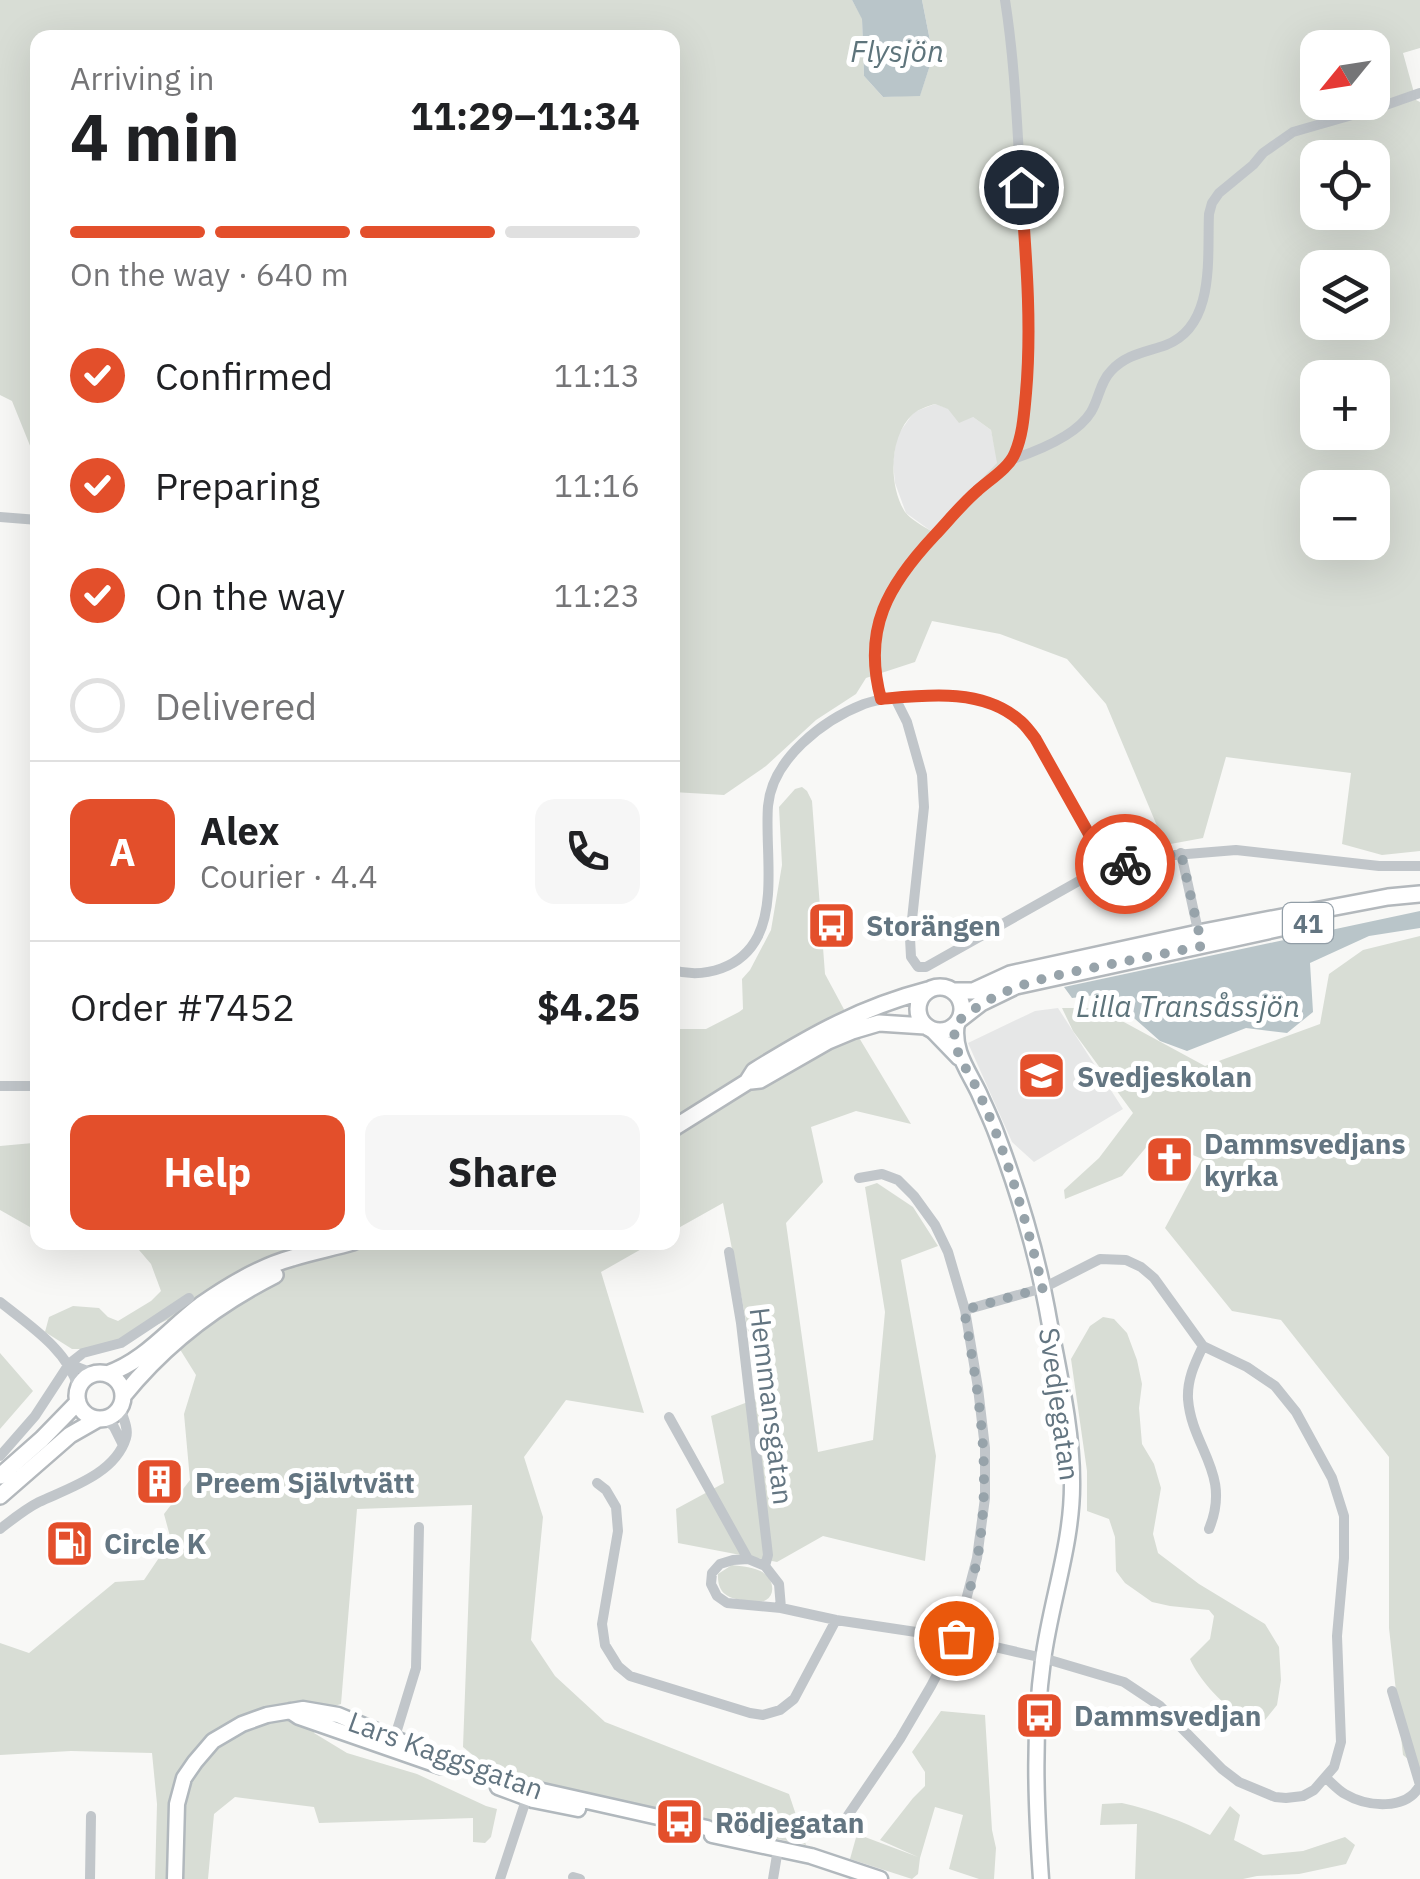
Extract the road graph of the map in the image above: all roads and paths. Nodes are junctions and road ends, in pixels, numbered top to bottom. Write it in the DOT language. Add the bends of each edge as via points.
graph roads {
  1 [pos="1005,0"];
  2 [pos="1420,93"];
  3 [pos="1013,459"];
  4 [pos="0,517"];
  5 [pos="30,519"];
  6 [pos="896,698"];
  7 [pos="881,699"];
  8 [pos="1181,853"];
  9 [pos="1420,866"];
  10 [pos="1108,868"];
  11 [pos="1416,894"];
  12 [pos="1200,939"];
  13 [pos="680,971"];
  14 [pos="928,990"];
  15 [pos="954,991"];
  16 [pos="958,1022"];
  17 [pos="928,1028"];
  18 [pos="963,1062"];
  19 [pos="747,1082"];
  20 [pos="0,1086"];
  21 [pos="30,1086"];
  22 [pos="680,1123"];
  23 [pos="859,1178"];
  24 [pos="325,1250"];
  25 [pos="729,1252"];
  26 [pos="312,1254"];
  27 [pos="1043,1288"];
  28 [pos="189,1298"];
  29 [pos="0,1302"];
  30 [pos="964,1310"];
  31 [pos="1203,1346"];
  32 [pos="69,1364"];
  33 [pos="101,1374"];
  34 [pos="78,1395"];
  35 [pos="121,1402"];
  36 [pos="668,1416"];
  37 [pos="102,1419"];
  38 [pos="123,1445"];
  39 [pos="0,1456"];
  40 [pos="0,1476"];
  41 [pos="597,1483"];
  42 [pos="0,1496"];
  43 [pos="418,1527"];
  44 [pos="0,1529"];
  45 [pos="1208,1529"];
  46 [pos="748,1559"];
  47 [pos="765,1566"];
  48 [pos="781,1608"];
  49 [pos="836,1620"];
  50 [pos="956,1638"];
  51 [pos="1044,1658"];
  52 [pos="1392,1691"];
  53 [pos="392,1743"];
  54 [pos="1326,1778"];
  55 [pos="528,1793"];
  56 [pos="1417,1797"];
  57 [pos="90,1816"];
  58 [pos="838,1830"];
  59 [pos="778,1848"];
  60 [pos="90,1879"];
  61 [pos="175,1879"];
  62 [pos="500,1879"];
  63 [pos="773,1879"];
  64 [pos="880,1879"];
  65 [pos="1041,1879"];
  1 -- 3 [label="street" via="1029,352"];
  2 -- 3 [label="street" via="1293,132 1219,193 1209,214 1206,281 1195,320 1170,344 1110,371 1080,425"];
  3 -- 7 [label="street" via="896,581 876,626"];
  4 -- 5 [label="street"];
  6 -- 7 [label="street"];
  6 -- 10 [label="street" via="982,700 1018,719"];
  6 -- 10 [label="street" via="922,775 910,938 918,967"];
  7 -- 13 [label="street" via="818,732 776,779 768,800 768,876 757,938 718,970"];
  8 -- 9 [label="street" via="1236,850"];
  8 -- 10 [label="street"];
  8 -- 12 [label="street"];
  11 -- 12 [label="main road, 41"];
  12 -- 15 [label="main road, 41" via="1010,974 973,991"];
  12 -- 16 [label="main road, 41" via="1016,986"];
  14 -- 15 [label="main road, 41"];
  14 -- 17 [label="main road" via="918,1007"];
  14 -- 19 [label="main road, 41" via="822,1030 754,1071"];
  15 -- 16 [label="main road" via="962,1004"];
  16 -- 17 [label="main road, 41" via="945,1030"];
  16 -- 18 [label="street, Svedjegatan"];
  17 -- 18 [label="street, Svedjegatan"];
  17 -- 19 [label="main road, 41" via="880,1022"];
  18 -- 27 [label="street, Svedjegatan" via="996,1134"];
  19 -- 22 [label="main road, 41"];
  20 -- 21 [label="street"];
  23 -- 30 [label="street" via="882,1174 914,1196 948,1252"];
  24 -- 26 [label="main road"];
  25 -- 47 [label="street, Hemmansgatan"];
  26 -- 33 [label="main road" via="224,1289 140,1358"];
  26 -- 35 [label="main road" via="205,1318 146,1369"];
  27 -- 30 [label="street"];
  27 -- 31 [label="street" via="1100,1258 1126,1260 1154,1278"];
  27 -- 51 [label="street, Svedjegatan" via="1072,1484"];
  28 -- 32 [label="street" via="122,1342 83,1352"];
  29 -- 32 [label="street"];
  30 -- 50 [label="street" via="985,1448 984,1498"];
  31 -- 45 [label="street" via="1188,1396 1217,1490"];
  31 -- 54 [label="street" via="1275,1386 1332,1478 1344,1516 1337,1636 1341,1742"];
  32 -- 33 [label="street"];
  32 -- 34 [label="street"];
  32 -- 39 [label="street"];
  33 -- 34 [label="main road" via="88,1376"];
  33 -- 35 [label="main road" via="118,1382"];
  34 -- 37 [label="main road" via="82,1410"];
  34 -- 40 [label="main road"];
  35 -- 37 [label="main road"];
  35 -- 38 [label="street"];
  36 -- 46 [label="street"];
  37 -- 38 [label="street"];
  37 -- 42 [label="main road" via="70,1435"];
  38 -- 44 [label="street" via="92,1476"];
  41 -- 49 [label="street" via="616,1507 618,1532 602,1624 605,1646 630,1676 750,1714 780,1710 794,1699"];
  43 -- 53 [label="street" via="416,1668"];
  46 -- 47 [label="street"];
  46 -- 48 [label="street" via="720,1564 712,1573 716,1596"];
  47 -- 48 [label="street, Hemmansgatan" via="779,1584"];
  48 -- 49 [label="street"];
  49 -- 50 [label="street"];
  50 -- 51 [label="street"];
  50 -- 58 [label="street" via="908,1726"];
  51 -- 54 [label="street" via="1134,1688 1254,1790 1303,1796"];
  51 -- 65 [label="street, Svedjegatan" via="1036,1751"];
  52 -- 56 [label="street" via="1420,1786"];
  53 -- 55 [label="street, Lars Kaggsgatan"];
  53 -- 61 [label="street, Lars Kaggsgatan" via="290,1712 230,1730 184,1778 176,1804"];
  54 -- 56 [label="street" via="1356,1798 1393,1804"];
  55 -- 59 [label="street, Lars Kaggsgatan"];
  55 -- 62 [label="street"];
  57 -- 60 [label="street"];
  59 -- 63 [label="street"];
  59 -- 64 [label="street, Lars Kaggsgatan"];
}
